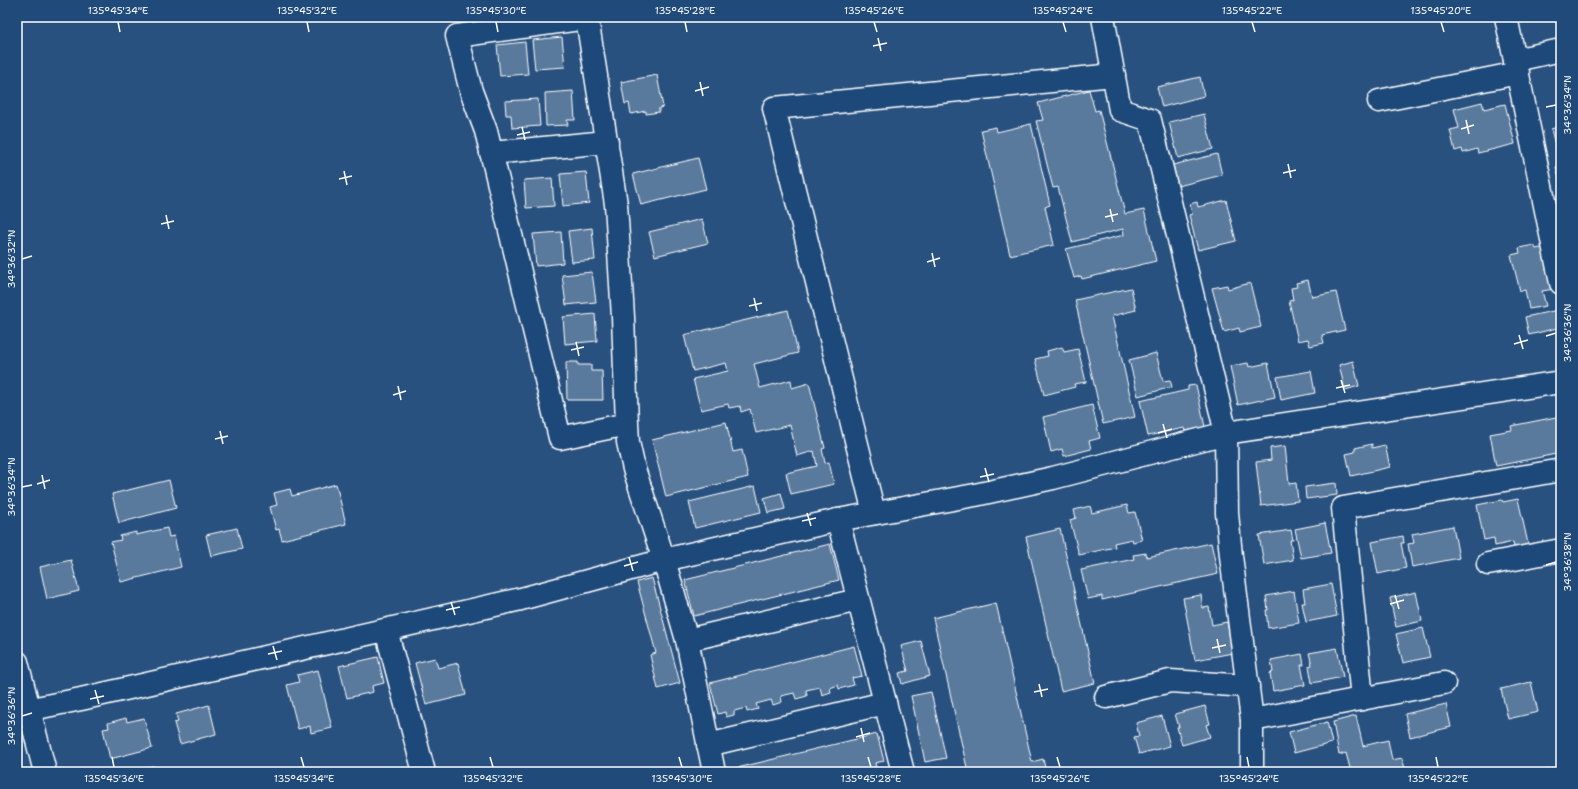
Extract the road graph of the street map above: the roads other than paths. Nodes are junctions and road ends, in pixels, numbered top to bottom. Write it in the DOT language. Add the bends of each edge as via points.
graph roads {
  1 [pos="1103,17"];
  2 [pos="1506,17"];
  3 [pos="1561,50"];
  4 [pos="1517,66"];
  5 [pos="1114,75"];
  6 [pos="1379,101"];
  7 [pos="607,142"];
  8 [pos="491,154"];
  9 [pos="1553,204"];
  10 [pos="1561,283"];
  11 [pos="1561,382"];
  12 [pos="627,424"];
  13 [pos="1226,433"];
  14 [pos="1561,470"];
  15 [pos="874,513"];
  16 [pos="838,520"];
  17 [pos="1561,550"];
  18 [pos="664,560"];
  19 [pos="1488,564"];
  20 [pos="858,600"];
  21 [pos="386,630"];
  22 [pos="687,640"];
  23 [pos="17,662"];
  24 [pos="1444,683"];
  25 [pos="1248,686"];
  26 [pos="1106,697"];
  27 [pos="1362,699"];
  28 [pos="885,703"];
  29 [pos="23,710"];
  30 [pos="1252,720"];
  31 [pos="708,745"];
  32 [pos="45,772"];
  33 [pos="424,772"];
  34 [pos="714,772"];
  35 [pos="903,772"];
  36 [pos="1252,772"];
  1 -- 5 [label="street"];
  2 -- 4 [label="street"];
  3 -- 4 [label="street"];
  4 -- 6 [label="street"];
  4 -- 9 [label="street"];
  5 -- 13 [label="street" via="1120,110 1150,120"];
  5 -- 15 [label="street" via="774,108"];
  7 -- 8 [label="street"];
  7 -- 8 [label="street" via="587,18 457,36"];
  7 -- 12 [label="street" via="616,204"];
  8 -- 12 [label="street" via="560,438"];
  9 -- 10 [label="street"];
  11 -- 13 [label="street"];
  12 -- 18 [label="street" via="634,469"];
  13 -- 15 [label="street" via="1053,478"];
  13 -- 25 [label="street" via="1227,513"];
  14 -- 27 [label="street" via="1342,508"];
  15 -- 16 [label="street"];
  16 -- 18 [label="street"];
  16 -- 20 [label="street"];
  17 -- 19 [label="street"];
  18 -- 21 [label="street" via="521,599"];
  18 -- 22 [label="street"];
  20 -- 22 [label="street"];
  20 -- 28 [label="street"];
  21 -- 29 [label="street" via="81,700"];
  21 -- 33 [label="street"];
  22 -- 31 [label="street"];
  23 -- 29 [label="street"];
  24 -- 27 [label="street"];
  25 -- 26 [label="street" via="1170,681"];
  25 -- 30 [label="street"];
  27 -- 30 [label="street"];
  28 -- 31 [label="street"];
  28 -- 35 [label="street"];
  29 -- 32 [label="street"];
  30 -- 36 [label="street"];
  31 -- 34 [label="street"];
}
